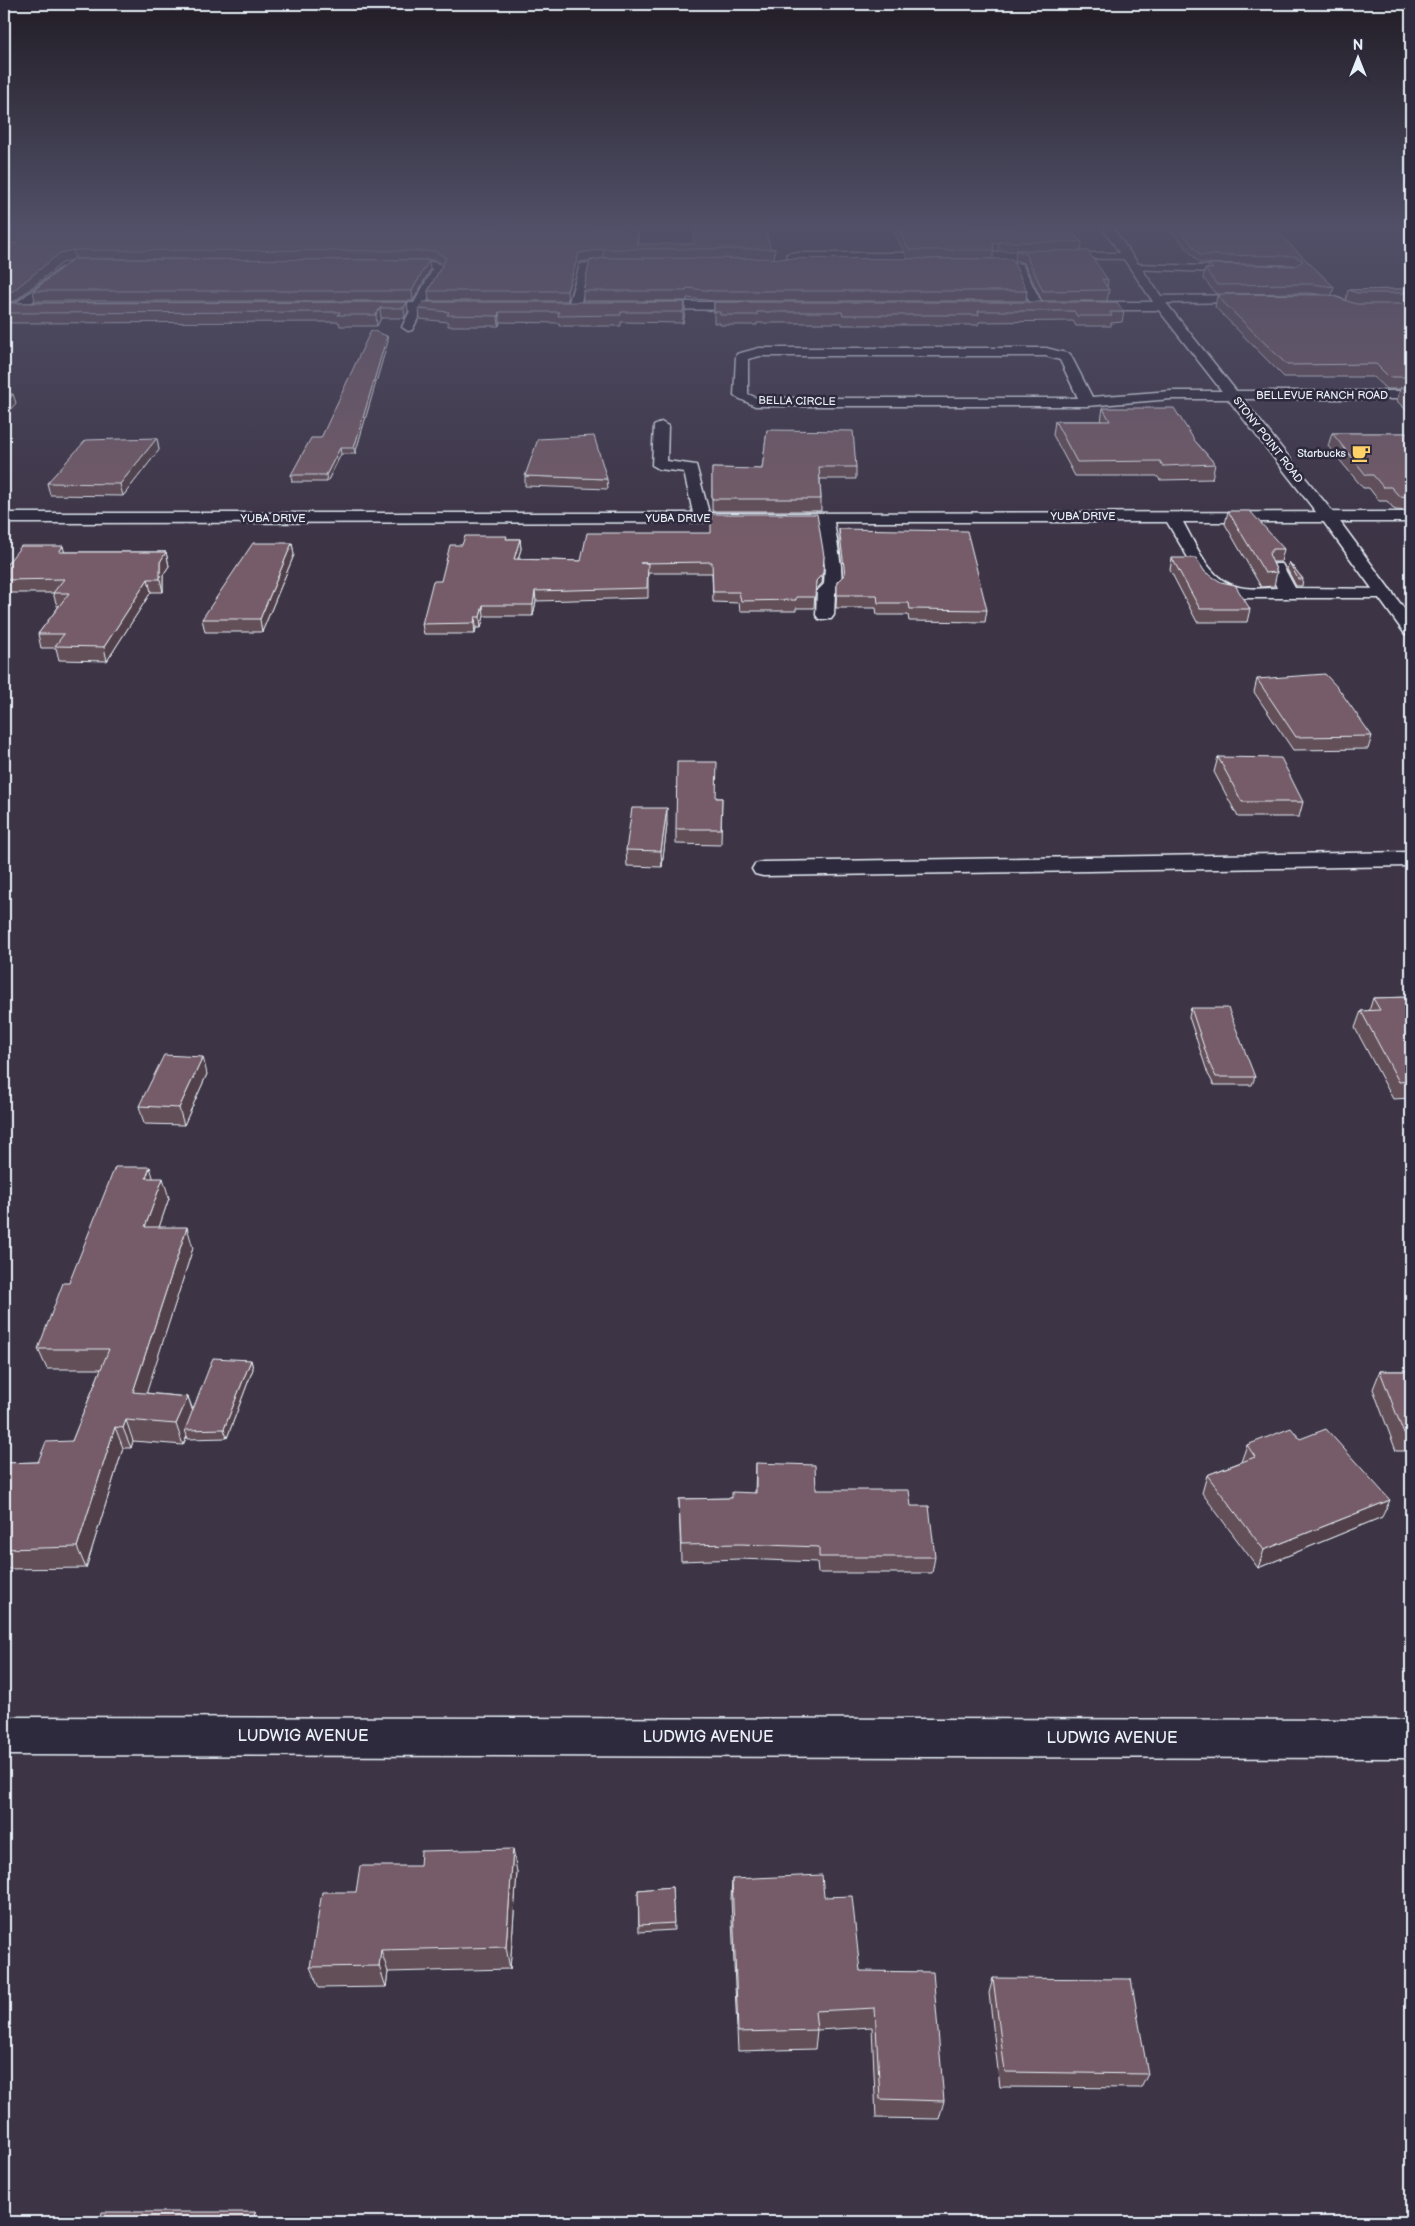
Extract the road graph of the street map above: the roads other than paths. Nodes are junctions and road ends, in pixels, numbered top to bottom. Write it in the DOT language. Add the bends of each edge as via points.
graph roads {
  1 [pos="1182,331"];
  2 [pos="1411,394"];
  3 [pos="1233,395"];
  4 [pos="1087,402"];
  5 [pos="661,426"];
  6 [pos="1171,516"];
  7 [pos="825,517"];
  8 [pos="1411,517"];
  9 [pos="4,518"];
  10 [pos="702,518"];
  11 [pos="1329,518"];
  12 [pos="1276,568"];
  13 [pos="1288,592"];
  14 [pos="1384,593"];
  15 [pos="825,615"];
  16 [pos="1411,630"];
  17 [pos="1411,859"];
  18 [pos="763,869"];
  19 [pos="4,1736"];
  20 [pos="1411,1739"];
  1 -- 3 [label="street, STONY POINT ROAD"];
  2 -- 3 [label="street, BELLEVUE RANCH ROAD"];
  3 -- 4 [label="street, BELLA CIRCLE"];
  3 -- 11 [label="street, STONY POINT ROAD"];
  4 -- 4 [label="street, BELLA CIRCLE" via="1065,357 1046,352 759,352 742,357 741,396 755,402"];
  5 -- 10 [label="street" via="659,465 691,468"];
  6 -- 7 [label="street, YUBA DRIVE"];
  6 -- 11 [label="street, YUBA DRIVE"];
  6 -- 13 [label="street" via="1209,579 1225,589 1240,593"];
  7 -- 10 [label="street, YUBA DRIVE"];
  7 -- 15 [label="street" via="833,566 833,586 826,591"];
  8 -- 11 [label="street, YUBA DRIVE"];
  9 -- 10 [label="street, YUBA DRIVE"];
  11 -- 14 [label="street, STONY POINT ROAD"];
  12 -- 13 [label="street"];
  13 -- 14 [label="street"];
  14 -- 16 [label="street, STONY POINT ROAD"];
  17 -- 18 [label="street"];
  19 -- 20 [label="street, LUDWIG AVENUE"];
}
